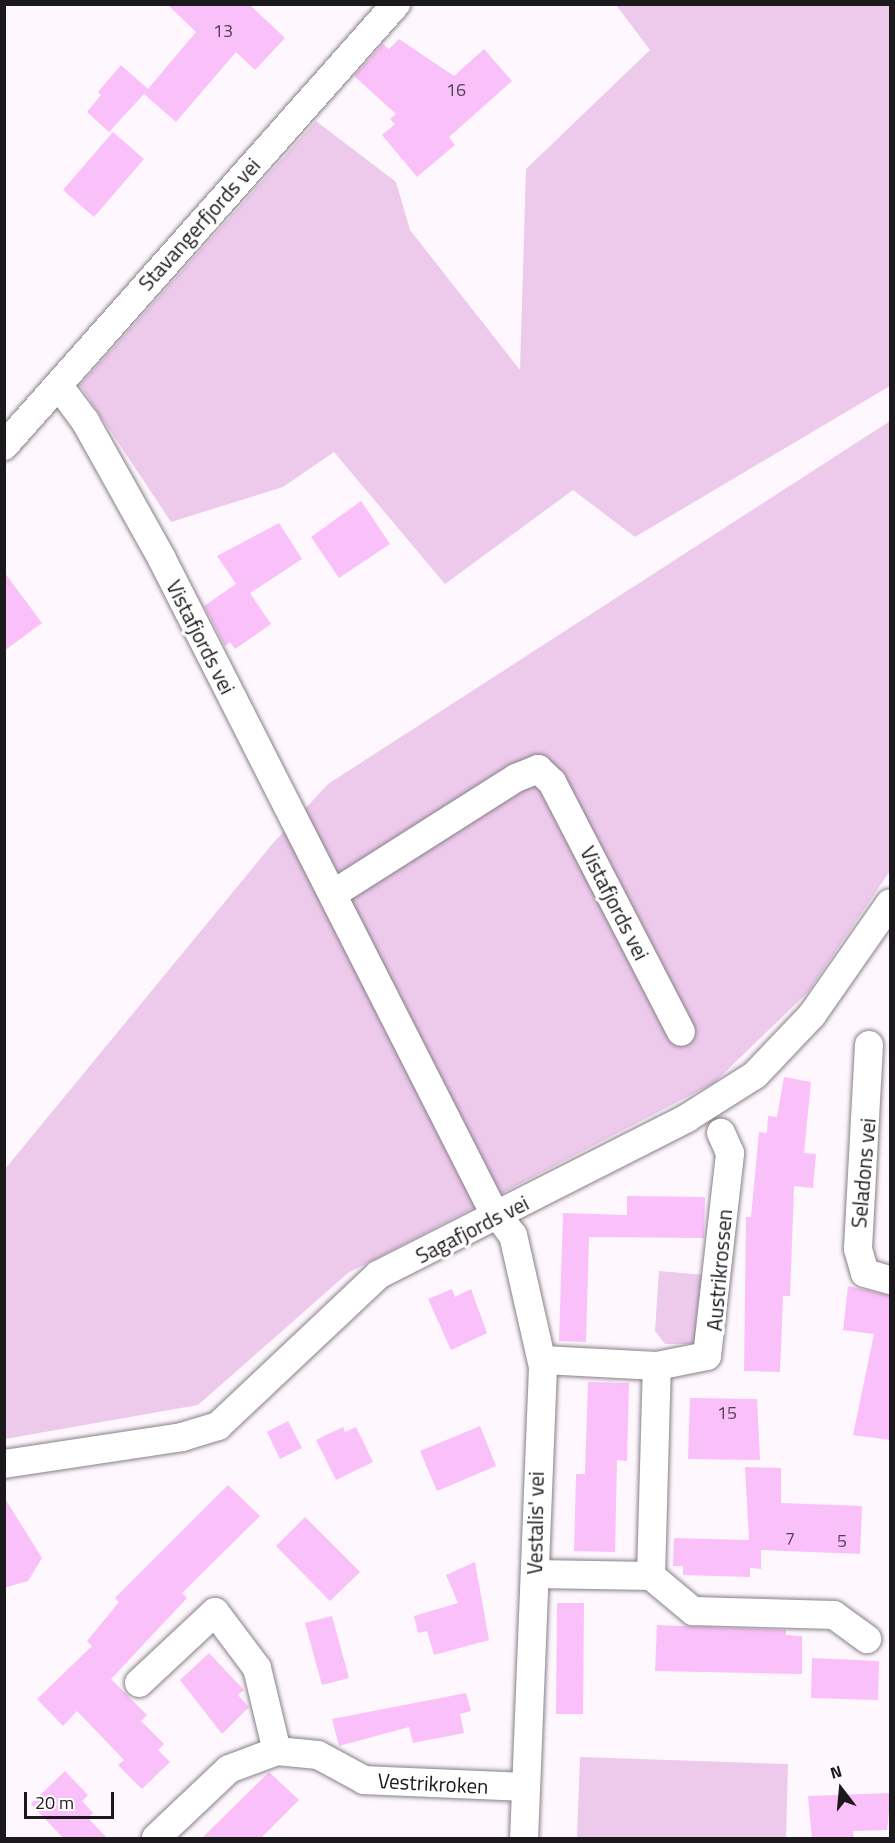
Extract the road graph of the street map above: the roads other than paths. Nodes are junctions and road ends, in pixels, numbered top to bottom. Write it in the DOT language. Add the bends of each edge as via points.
graph roads {
  1 [pos="396,4"];
  2 [pos="59,386"];
  3 [pos="4,446"];
  4 [pos="333,894"];
  5 [pos="891,903"];
  6 [pos="681,1032"];
  7 [pos="860,1055"];
  8 [pos="721,1132"];
  9 [pos="500,1215"];
  10 [pos="891,1280"];
  11 [pos="543,1360"];
  12 [pos="657,1366"];
  13 [pos="4,1464"];
  14 [pos="535,1574"];
  15 [pos="651,1576"];
  16 [pos="867,1639"];
  17 [pos="139,1683"];
  18 [pos="278,1751"];
  19 [pos="524,1787"];
  20 [pos="156,1839"];
  21 [pos="524,1839"];
  1 -- 2 [label="street, Stavangerfjords vei" via="210,208"];
  2 -- 3 [label="street, Stavangerfjords vei"];
  2 -- 4 [label="street, Vistafjords vei" via="86,421 162,559"];
  4 -- 6 [label="street, Vistafjords vei" via="516,777 538,769 552,782"];
  4 -- 9 [label="street, Vistafjords vei" via="490,1205"];
  5 -- 9 [label="street, Sagafjords vei" via="812,1015 755,1075 687,1118"];
  7 -- 10 [label="street, Seladons vei" via="858,1249 865,1273"];
  8 -- 12 [label="street, Austrikrossen" via="730,1153 711,1349 702,1359"];
  9 -- 11 [label="street, Vestalis' vei" via="513,1235"];
  9 -- 13 [label="street, Sagafjords vei" via="378,1275 218,1426 182,1437"];
  11 -- 12 [label="street, Austrikrossen"];
  11 -- 14 [label="street, Vestalis' vei"];
  12 -- 15 [label="street"];
  14 -- 15 [label="street"];
  14 -- 19 [label="street, Vestalis' vei"];
  15 -- 16 [label="street" via="693,1611 834,1615"];
  17 -- 18 [label="street" via="215,1612 257,1668"];
  18 -- 19 [label="street, Vestrikroken" via="318,1755 364,1780"];
  18 -- 20 [label="street, Vestrikroken" via="229,1769"];
  19 -- 21 [label="street, Vestalis' vei"];
}
